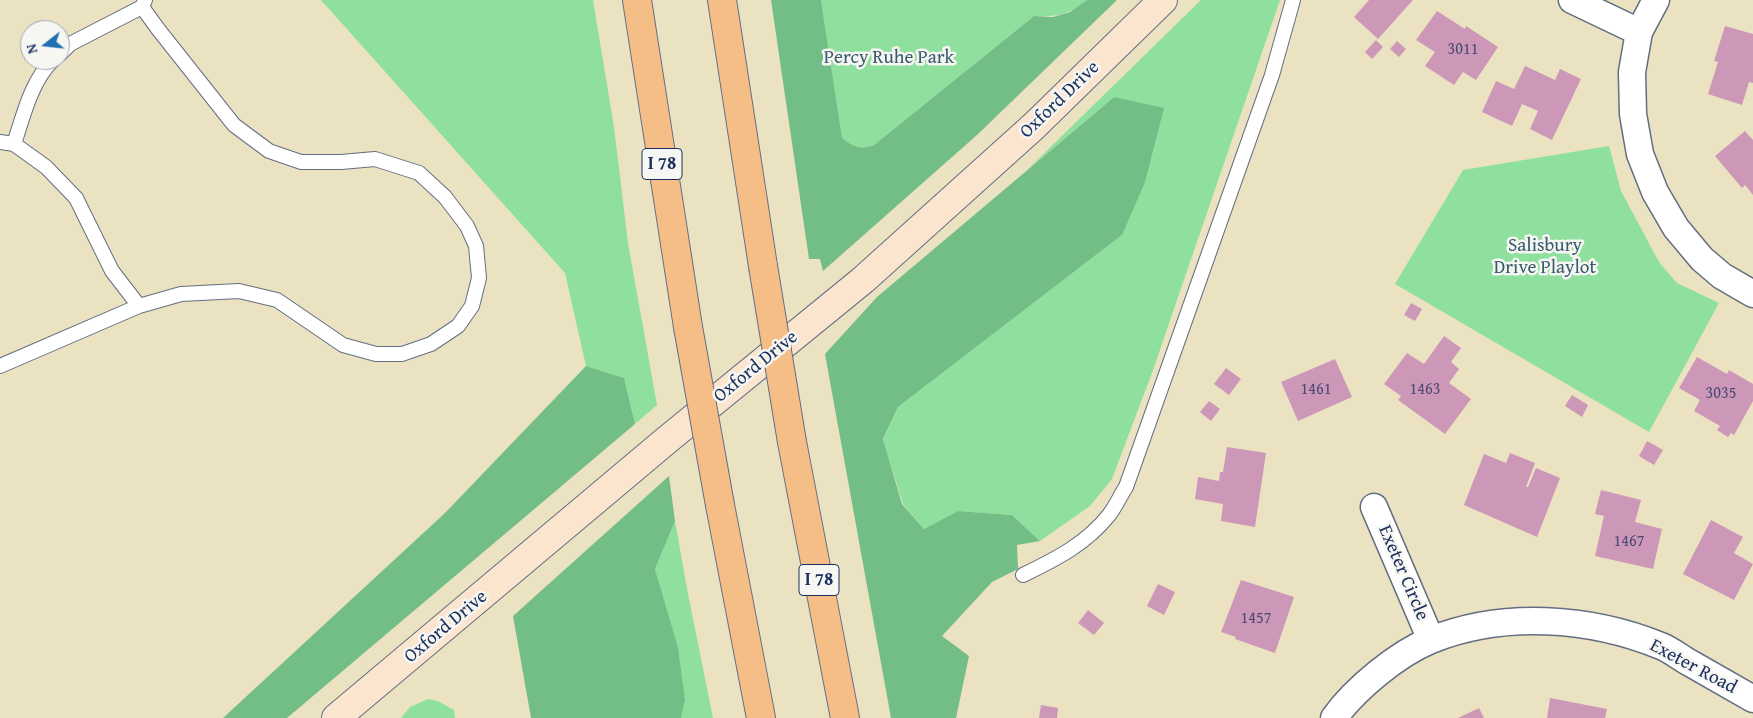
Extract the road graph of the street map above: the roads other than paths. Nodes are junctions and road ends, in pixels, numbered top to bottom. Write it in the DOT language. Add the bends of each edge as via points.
graph roads {
  1 [pos="637,0"];
  2 [pos="722,0"];
  3 [pos="1163,0"];
  4 [pos="1293,0"];
  5 [pos="1572,0"];
  6 [pos="1656,0"];
  7 [pos="144,4"];
  8 [pos="1639,32"];
  9 [pos="70,44"];
  10 [pos="45,70"];
  11 [pos="7,143"];
  12 [pos="1753,294"];
  13 [pos="139,306"];
  14 [pos="0,366"];
  15 [pos="1374,507"];
  16 [pos="1023,575"];
  17 [pos="1431,640"];
  18 [pos="1753,699"];
  19 [pos="336,718"];
  20 [pos="761,718"];
  21 [pos="845,718"];
  22 [pos="1334,718"];
  1 -- 20 [label="highway, I 78, bridge" via="688,327"];
  2 -- 21 [label="highway, I 78, bridge" via="792,442"];
  3 -- 19 [label="main road, Oxford Drive" via="1034,126 863,280"];
  4 -- 16 [label="lane" via="1272,75 1126,488 1110,514 1085,541"];
  5 -- 8 [label="street"];
  6 -- 8 [label="street"];
  7 -- 9 [label="lane"];
  7 -- 13 [label="lane" via="158,29 234,125 269,151 301,162 375,159 419,173 445,197 467,226 476,246 479,278 472,306 458,326 431,344 402,354 376,354 343,345 277,300 239,291 181,294"];
  8 -- 12 [label="street" via="1632,72 1633,114 1640,154 1655,192 1676,228 1702,259 1722,276"];
  10 -- 11 [label="lane"];
  11 -- 13 [label="lane" via="46,167 76,198 112,271"];
  13 -- 14 [label="lane"];
  15 -- 17 [label="street, Exeter Circle"];
  17 -- 18 [label="street, Exeter Road" via="1472,628 1515,622 1557,621 1600,627 1661,646"];
  17 -- 22 [label="street, Exeter Road" via="1375,676"];
}
